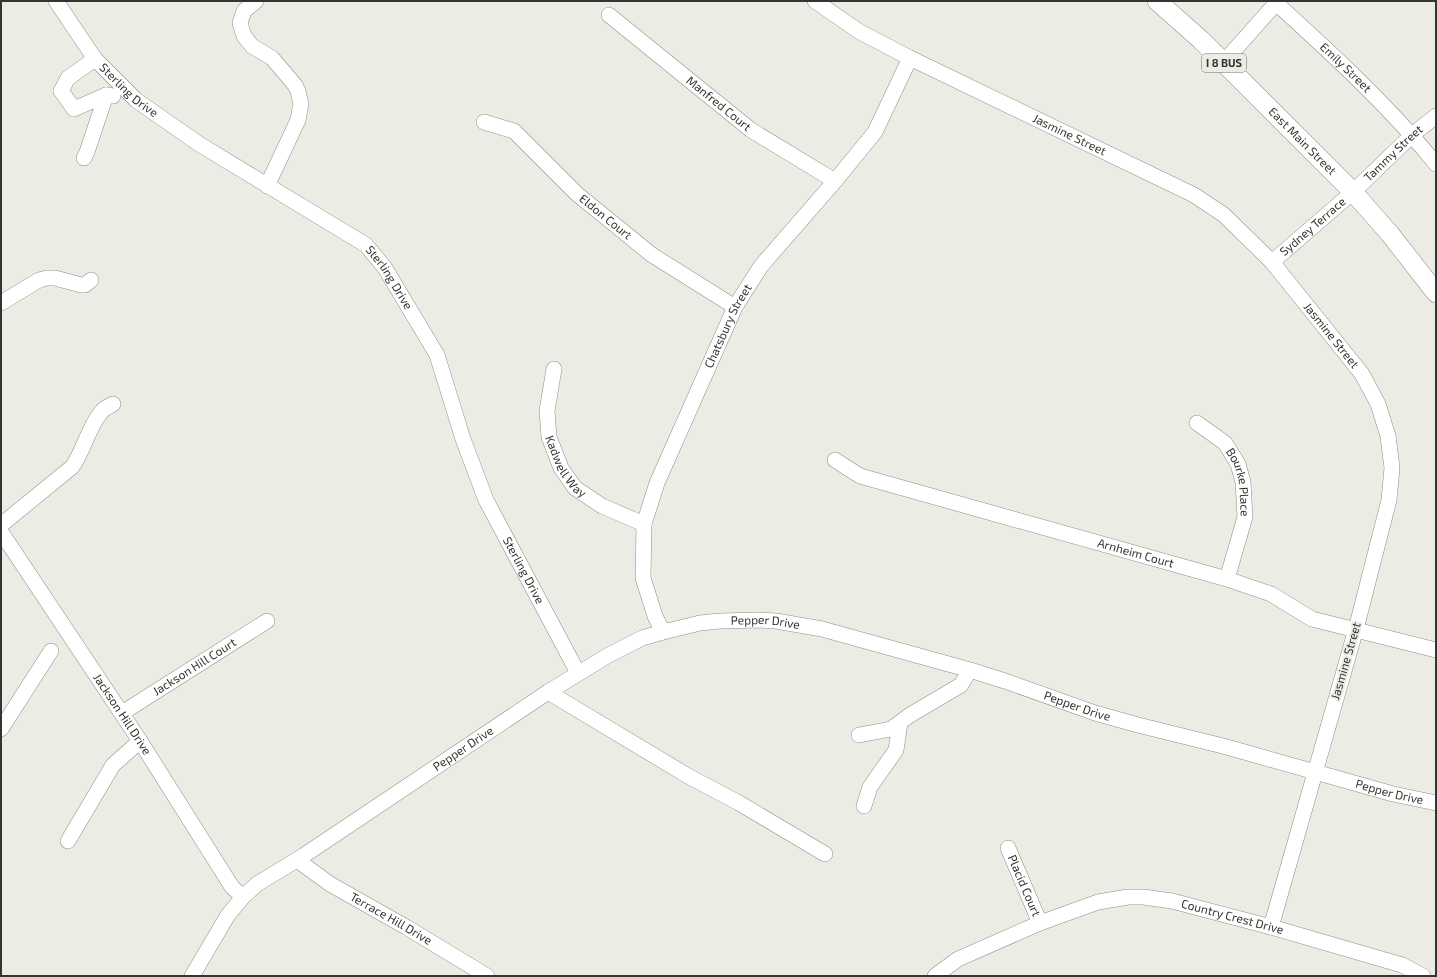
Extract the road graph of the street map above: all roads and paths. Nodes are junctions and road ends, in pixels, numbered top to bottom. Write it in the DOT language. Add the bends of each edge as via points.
graph roads {
  1 [pos="56,1"];
  2 [pos="256,1"];
  3 [pos="815,1"];
  4 [pos="1157,1"];
  5 [pos="1277,2"];
  6 [pos="609,15"];
  7 [pos="910,58"];
  8 [pos="95,59"];
  9 [pos="1223,63"];
  10 [pos="106,95"];
  11 [pos="136,100"];
  12 [pos="1436,116"];
  13 [pos="484,122"];
  14 [pos="1412,135"];
  15 [pos="84,158"];
  16 [pos="1436,164"];
  17 [pos="836,181"];
  18 [pos="267,186"];
  19 [pos="1353,192"];
  20 [pos="1272,262"];
  21 [pos="91,280"];
  22 [pos="1436,293"];
  23 [pos="1,303"];
  24 [pos="735,307"];
  25 [pos="554,369"];
  26 [pos="113,404"];
  27 [pos="1197,423"];
  28 [pos="834,460"];
  29 [pos="644,524"];
  30 [pos="1,525"];
  31 [pos="1,532"];
  32 [pos="1227,579"];
  33 [pos="267,620"];
  34 [pos="1356,629"];
  35 [pos="663,632"];
  36 [pos="1436,650"];
  37 [pos="51,651"];
  38 [pos="970,670"];
  39 [pos="578,673"];
  40 [pos="548,692"];
  41 [pos="122,713"];
  42 [pos="900,723"];
  43 [pos="1,729"];
  44 [pos="859,735"];
  45 [pos="140,741"];
  46 [pos="1315,771"];
  47 [pos="1436,803"];
  48 [pos="864,806"];
  49 [pos="68,841"];
  50 [pos="1008,848"];
  51 [pos="825,854"];
  52 [pos="297,860"];
  53 [pos="243,897"];
  54 [pos="1040,923"];
  55 [pos="1271,927"];
  56 [pos="192,976"];
  57 [pos="487,976"];
  58 [pos="935,976"];
  59 [pos="1423,976"];
  1 -- 8 [label="street, Sterling Drive"];
  2 -- 18 [label="street" via="244,11 240,24 244,36 252,46 272,58 295,85 301,104 298,120"];
  3 -- 7 [label="street, Jasmine Street" via="860,32"];
  4 -- 9 [label="main road, East Main Street / I 8 BUS"];
  5 -- 9 [label="street"];
  5 -- 14 [label="street, Emily Street" via="1346,66"];
  6 -- 17 [label="street, Manfred Court" via="750,130"];
  7 -- 17 [label="street, Chatsbury Street" via="875,132"];
  7 -- 20 [label="street, Jasmine Street" via="1194,195 1224,215"];
  8 -- 10 [label="street" via="68,78 61,92 74,109"];
  8 -- 11 [label="street, Sterling Drive"];
  9 -- 19 [label="main road, East Main Street / I 8 BUS"];
  10 -- 11 [label="street"];
  10 -- 15 [label="street"];
  11 -- 18 [label="street, Sterling Drive" via="199,144"];
  12 -- 14 [label="street, Tammy Street"];
  13 -- 24 [label="street, Eldon Court" via="514,131 577,194 652,255"];
  14 -- 16 [label="street, Emily Street"];
  14 -- 19 [label="street, Tammy Street"];
  17 -- 24 [label="street, Chatsbury Street" via="761,266"];
  18 -- 39 [label="street, Sterling Drive" via="366,245 386,268 437,355 463,439 486,500"];
  19 -- 20 [label="street, Sydney Terrace"];
  19 -- 22 [label="main road, East Main Street / I 8 BUS"];
  20 -- 34 [label="street, Jasmine Street" via="1362,374 1378,404 1388,436 1392,468 1389,500"];
  21 -- 23 [label="street" via="81,285 55,278 39,280"];
  24 -- 29 [label="street, Chatsbury Street" via="657,483"];
  25 -- 29 [label="street, Kadwell Way" via="547,411 549,437 561,468 575,488 602,506"];
  26 -- 30 [label="street" via="103,411 93,426 72,468"];
  27 -- 32 [label="street, Bourke Place" via="1225,443 1238,464 1243,482 1245,517"];
  28 -- 32 [label="street, Arnheim Court" via="860,476"];
  29 -- 35 [label="street, Chatsbury Street" via="643,578"];
  31 -- 41 [label="street, Jackson Hill Drive"];
  32 -- 34 [label="street, Arnheim Court" via="1270,594 1312,619"];
  33 -- 41 [label="street, Jackson Hill Court"];
  34 -- 36 [label="street, Arnheim Court"];
  34 -- 46 [label="street, Jasmine Street"];
  35 -- 38 [label="street, Pepper Drive" via="720,621 776,621 822,629"];
  35 -- 39 [label="street, Pepper Drive" via="620,648"];
  37 -- 43 [label="street"];
  38 -- 42 [label="street" via="961,685"];
  38 -- 46 [label="street, Pepper Drive" via="1102,715"];
  39 -- 40 [label="street, Pepper Drive"];
  40 -- 51 [label="street"];
  40 -- 52 [label="street, Pepper Drive"];
  41 -- 45 [label="street, Jackson Hill Drive"];
  42 -- 44 [label="street" via="891,729"];
  42 -- 48 [label="street" via="896,750 870,787"];
  45 -- 49 [label="street" via="113,765"];
  45 -- 53 [label="street, Jackson Hill Drive" via="232,887"];
  46 -- 47 [label="street, Pepper Drive" via="1393,794"];
  46 -- 55 [label="street, Jasmine Street"];
  50 -- 54 [label="street, Placid Court"];
  52 -- 53 [label="street, Pepper Drive" via="257,884"];
  52 -- 57 [label="street, Terrace Hill Drive" via="330,884"];
  53 -- 56 [label="street, Pepper Drive" via="223,923"];
  54 -- 55 [label="street, Country Crest Drive" via="1098,902 1143,897 1172,901"];
  54 -- 58 [label="street, Country Crest Drive" via="958,959"];
  55 -- 59 [label="street, Country Crest Drive" via="1402,965"];
}
